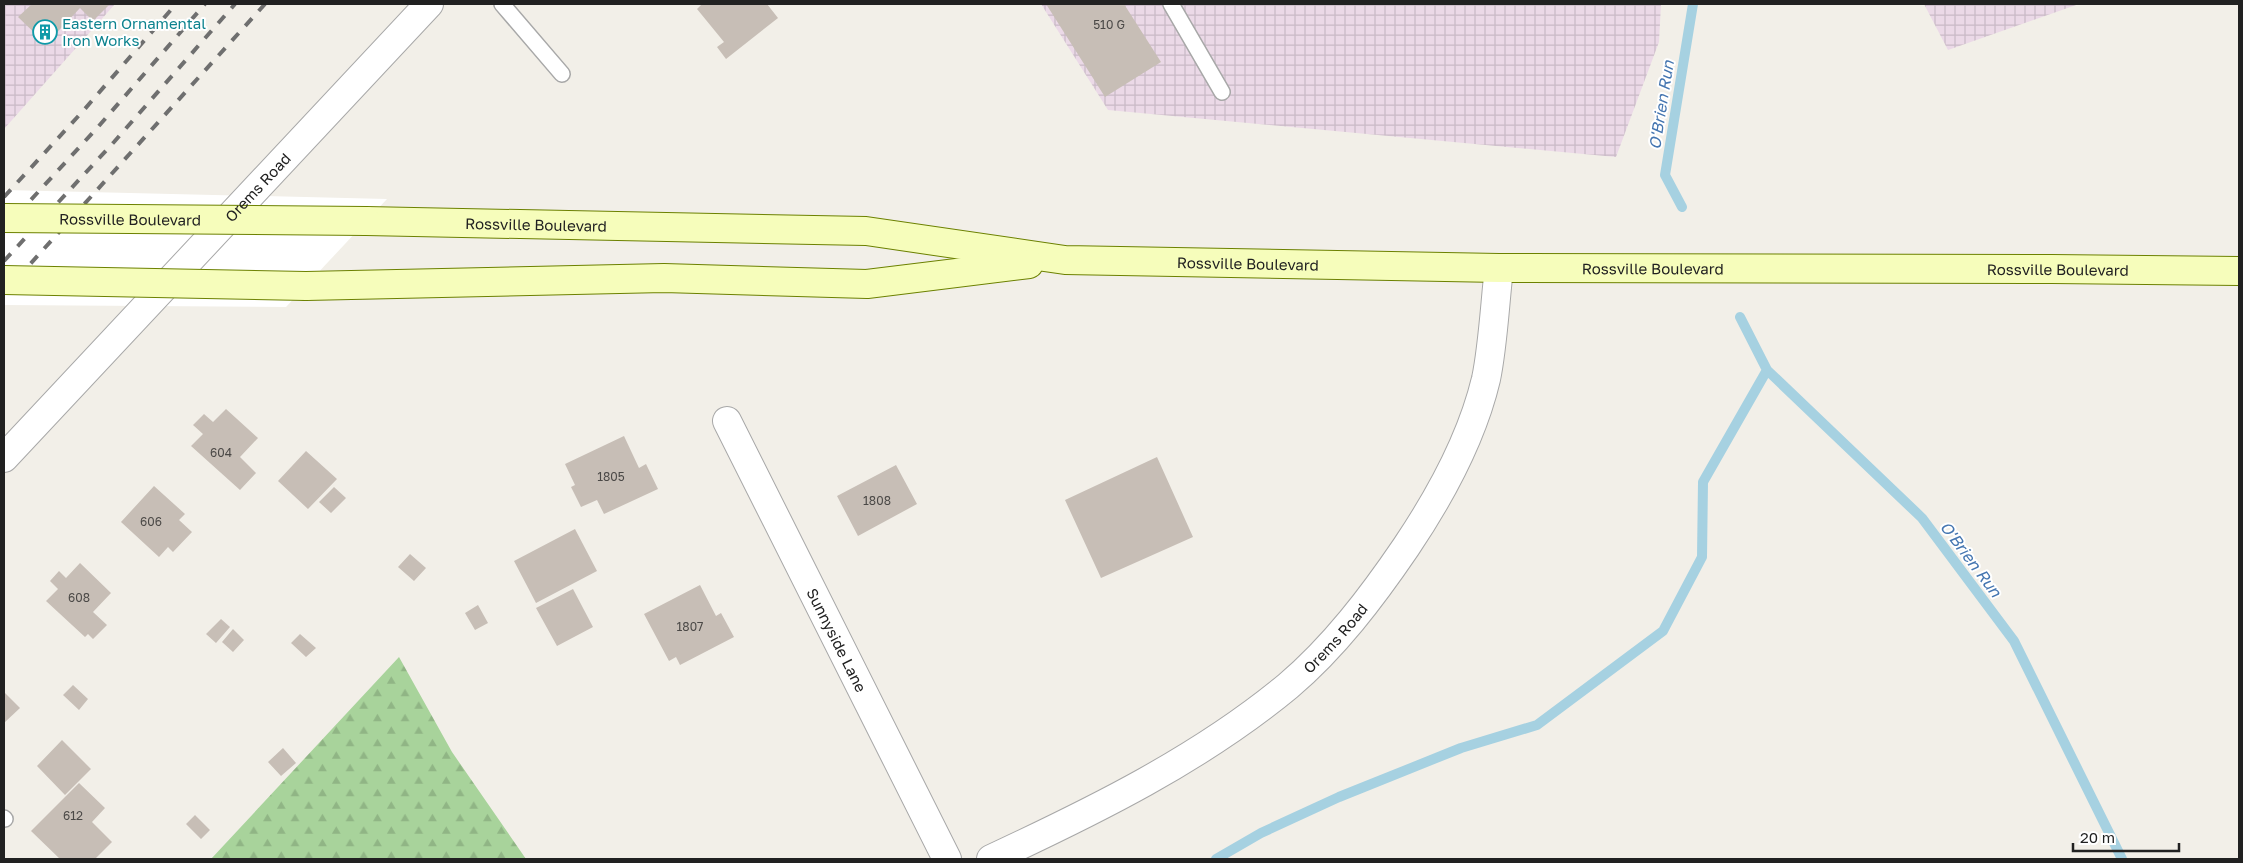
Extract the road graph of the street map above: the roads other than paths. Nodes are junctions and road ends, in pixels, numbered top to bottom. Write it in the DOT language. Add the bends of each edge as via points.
graph roads {
  1 [pos="429,4"];
  2 [pos="502,4"];
  3 [pos="1171,4"];
  4 [pos="562,74"];
  5 [pos="1222,92"];
  6 [pos="4,218"];
  7 [pos="1065,260"];
  8 [pos="1499,268"];
  9 [pos="2239,272"];
  10 [pos="4,280"];
  11 [pos="727,421"];
  12 [pos="4,458"];
  13 [pos="946,859"];
  14 [pos="991,859"];
  1 -- 12 [label="street, Orems Road"];
  2 -- 4 [label="lane"];
  3 -- 5 [label="lane"];
  6 -- 7 [label="main road, Rossville Boulevard, bridge" via="866,231"];
  7 -- 8 [label="main road, Rossville Boulevard"];
  7 -- 10 [label="main road, Rossville Boulevard, bridge" via="867,284 664,278 306,286"];
  8 -- 9 [label="main road, Rossville Boulevard"];
  8 -- 14 [label="street, Orems Road" via="1486,379 1464,444 1428,515 1339,635 1289,685 1229,732 1146,781"];
  11 -- 13 [label="street, Sunnyside Lane"];
}
